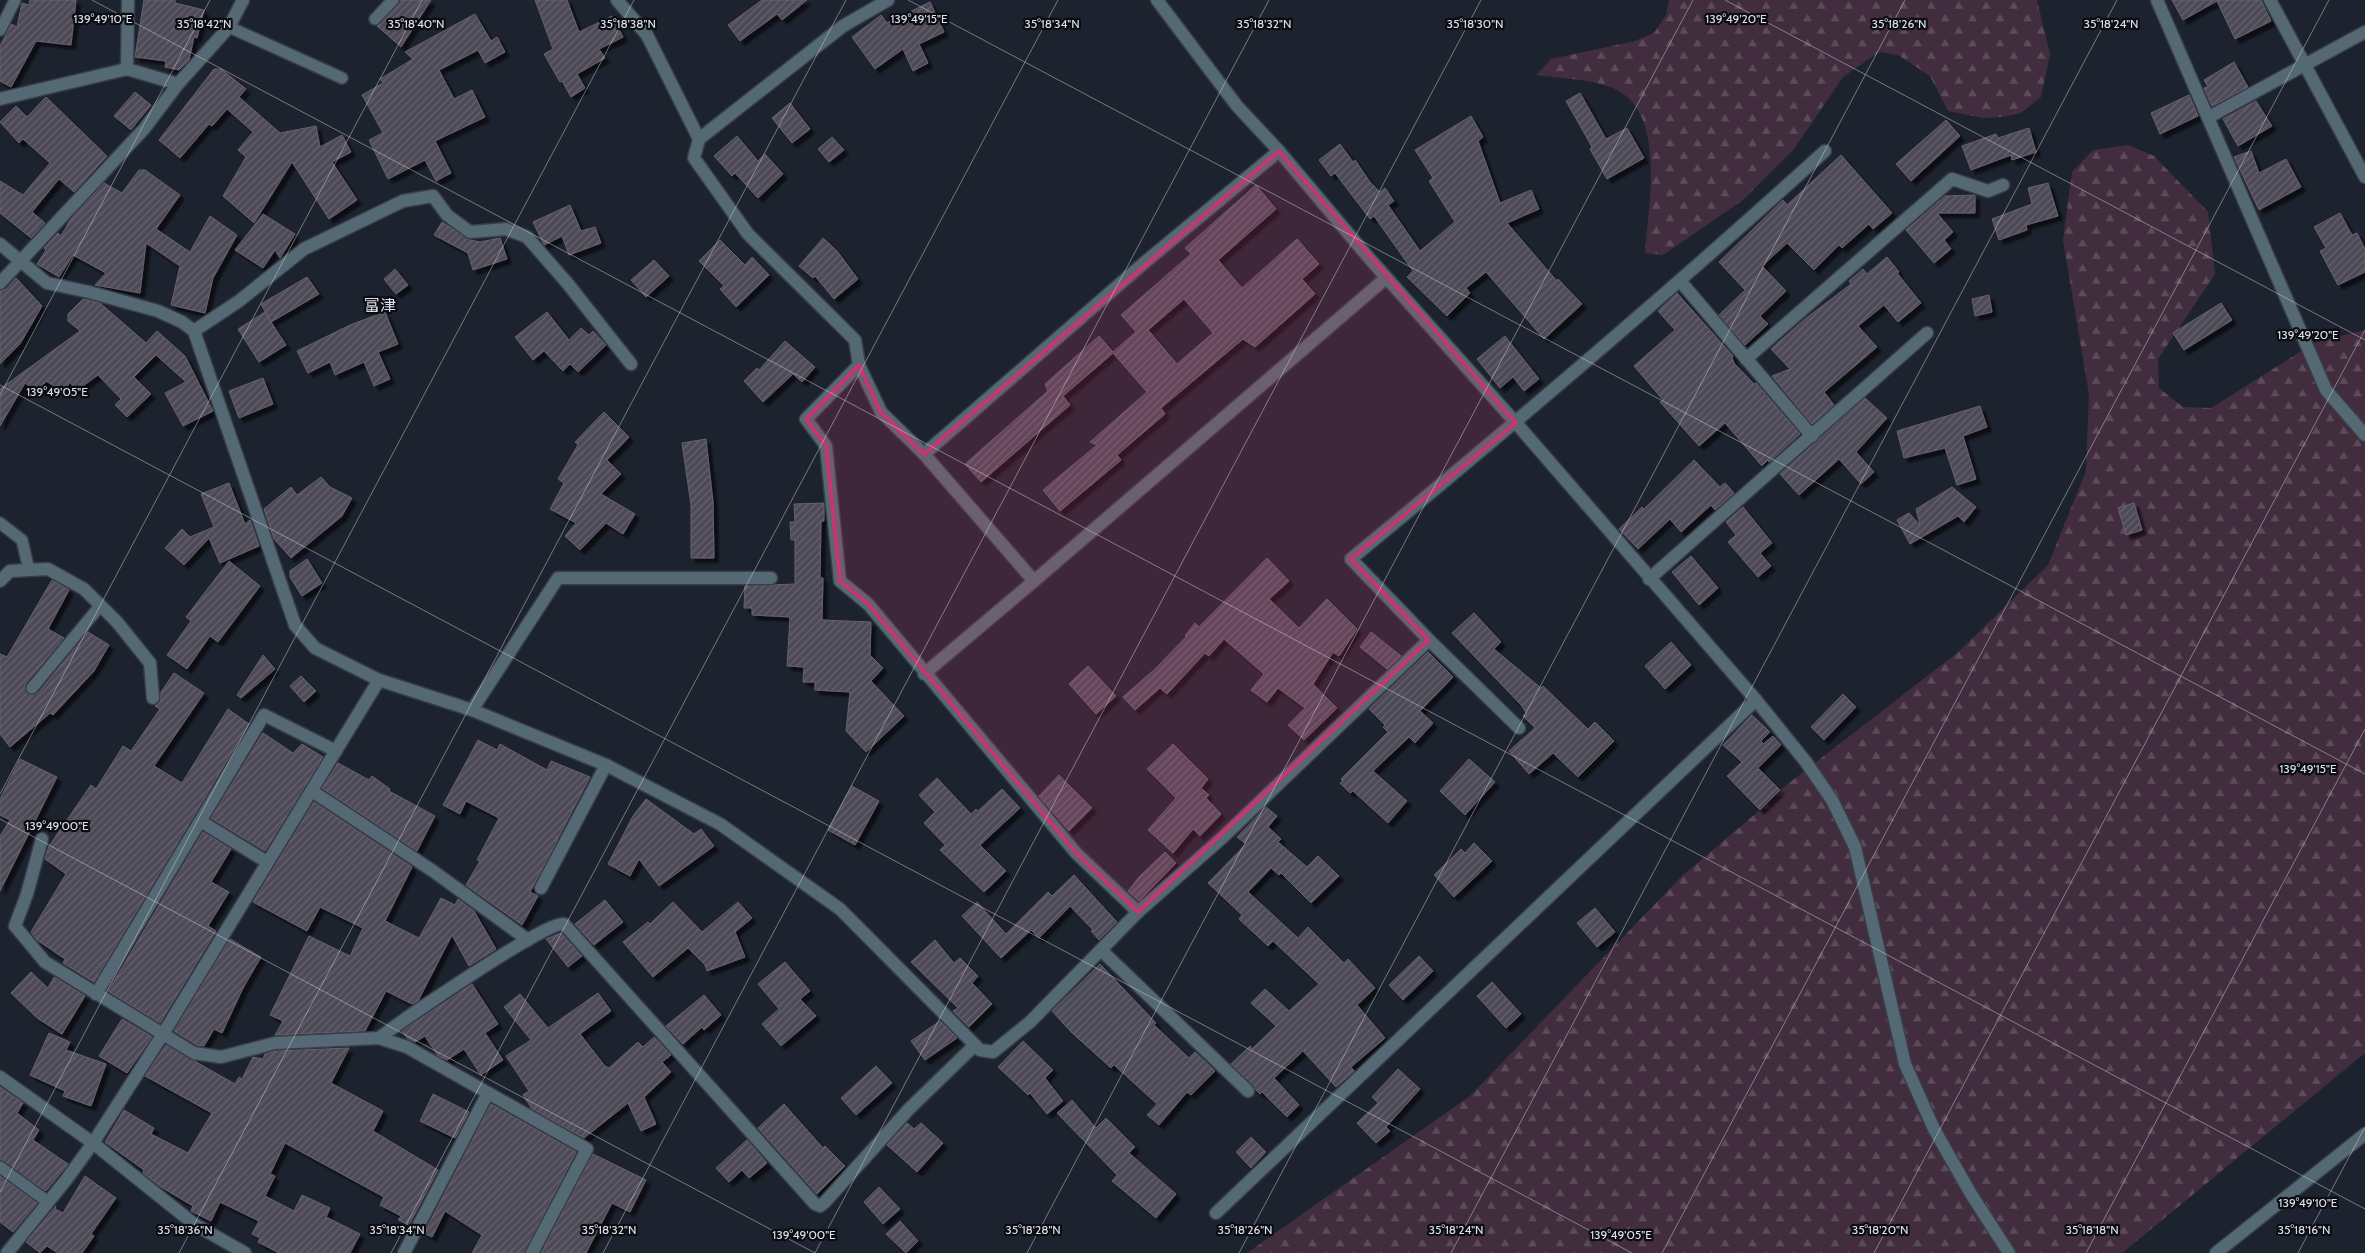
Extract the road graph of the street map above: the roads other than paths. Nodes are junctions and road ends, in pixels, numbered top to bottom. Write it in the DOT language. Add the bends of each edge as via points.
graph roads {
  1 [pos="15,0"];
  2 [pos="128,0"];
  3 [pos="243,0"];
  4 [pos="393,0"];
  5 [pos="617,0"];
  6 [pos="888,0"];
  7 [pos="1158,0"];
  8 [pos="2157,0"];
  9 [pos="2270,0"];
  10 [pos="375,19"];
  11 [pos="229,27"];
  12 [pos="0,30"];
  13 [pos="2365,32"];
  14 [pos="2304,65"];
  15 [pos="127,69"];
  16 [pos="342,78"];
  17 [pos="178,84"];
  18 [pos="0,99"];
  19 [pos="2209,117"];
  20 [pos="699,139"];
  21 [pos="1279,151"];
  22 [pos="1825,151"];
  23 [pos="2365,177"];
  24 [pos="2003,185"];
  25 [pos="0,244"];
  26 [pos="22,260"];
  27 [pos="1386,278"];
  28 [pos="1681,282"];
  29 [pos="0,283"];
  30 [pos="194,332"];
  31 [pos="1927,333"];
  32 [pos="1746,359"];
  33 [pos="631,364"];
  34 [pos="859,365"];
  35 [pos="1516,423"];
  36 [pos="2365,435"];
  37 [pos="1812,436"];
  38 [pos="924,454"];
  39 [pos="0,524"];
  40 [pos="29,570"];
  41 [pos="771,578"];
  42 [pos="1649,579"];
  43 [pos="0,581"];
  44 [pos="1034,581"];
  45 [pos="100,606"];
  46 [pos="1429,640"];
  47 [pos="924,674"];
  48 [pos="379,680"];
  49 [pos="32,688"];
  50 [pos="153,698"];
  51 [pos="1756,700"];
  52 [pos="472,710"];
  53 [pos="1518,728"];
  54 [pos="336,751"];
  55 [pos="606,766"];
  56 [pos="312,791"];
  57 [pos="202,822"];
  58 [pos="42,839"];
  59 [pos="267,862"];
  60 [pos="541,888"];
  61 [pos="1138,912"];
  62 [pos="528,940"];
  63 [pos="1101,950"];
  64 [pos="96,994"];
  65 [pos="163,1034"];
  66 [pos="378,1038"];
  67 [pos="975,1045"];
  68 [pos="0,1077"];
  69 [pos="1248,1091"];
  70 [pos="488,1093"];
  71 [pos="2365,1134"];
  72 [pos="93,1143"];
  73 [pos="0,1167"];
  74 [pos="48,1202"];
  75 [pos="1216,1212"];
  76 [pos="0,1249"];
  77 [pos="7,1253"];
  78 [pos="245,1253"];
  79 [pos="404,1253"];
  80 [pos="532,1253"];
  81 [pos="2010,1253"];
  82 [pos="2216,1253"];
  1 -- 12 [label="lane"];
  2 -- 15 [label="street"];
  3 -- 11 [label="street"];
  4 -- 10 [label="lane"];
  5 -- 20 [label="street" via="647,34"];
  6 -- 20 [label="street" via="843,26"];
  7 -- 21 [label="street" via="1237,106"];
  8 -- 19 [label="street"];
  9 -- 14 [label="street"];
  11 -- 16 [label="lane"];
  11 -- 17 [label="street"];
  13 -- 14 [label="street"];
  14 -- 19 [label="street"];
  14 -- 23 [label="street"];
  15 -- 17 [label="street"];
  15 -- 18 [label="street"];
  17 -- 26 [label="street" via="144,129"];
  19 -- 36 [label="street" via="2326,390"];
  20 -- 34 [label="street" via="694,158 699,166 748,234 856,340"];
  21 -- 27 [label="street"];
  21 -- 38 [label="street"];
  22 -- 28 [label="street"];
  24 -- 32 [label="street" via="1988,190 1952,179"];
  25 -- 26 [label="street"];
  26 -- 29 [label="street"];
  26 -- 30 [label="street" via="47,283 158,311 182,322"];
  27 -- 35 [label="street"];
  27 -- 44 [label="street"];
  28 -- 32 [label="street"];
  28 -- 35 [label="street"];
  30 -- 33 [label="street" via="304,249 403,202 433,196 446,215 470,232 506,229 527,237"];
  30 -- 48 [label="street" via="295,625 315,648"];
  31 -- 37 [label="street"];
  32 -- 37 [label="street"];
  34 -- 38 [label="street" via="881,412"];
  34 -- 47 [label="street" via="806,419 826,446 840,581 868,604"];
  35 -- 42 [label="street"];
  35 -- 46 [label="street" via="1352,559"];
  37 -- 42 [label="street"];
  38 -- 44 [label="street"];
  39 -- 40 [label="lane" via="22,540"];
  40 -- 43 [label="street" via="10,571"];
  40 -- 45 [label="street" via="48,569 84,589"];
  41 -- 52 [label="street" via="558,578"];
  42 -- 51 [label="street"];
  44 -- 47 [label="street"];
  45 -- 49 [label="lane"];
  45 -- 50 [label="street" via="150,664"];
  46 -- 53 [label="street"];
  46 -- 61 [label="street" via="1223,837"];
  47 -- 61 [label="street" via="1076,853"];
  48 -- 52 [label="street"];
  48 -- 54 [label="street"];
  51 -- 75 [label="street"];
  51 -- 81 [label="street" via="1832,800 1855,846 1906,1064 1934,1129"];
  52 -- 55 [label="street"];
  54 -- 56 [label="street"];
  54 -- 57 [label="street" via="264,715"];
  55 -- 60 [label="street"];
  55 -- 67 [label="street" via="720,824 840,910"];
  56 -- 59 [label="street"];
  56 -- 62 [label="street" via="433,871"];
  57 -- 59 [label="street"];
  57 -- 64 [label="street"];
  58 -- 64 [label="street" via="15,926 45,962"];
  59 -- 65 [label="street"];
  61 -- 63 [label="street"];
  62 -- 66 [label="street" via="417,1009"];
  62 -- 67 [label="street" via="557,924 564,924 820,1206 909,1109"];
  63 -- 67 [label="street" via="1030,1022 993,1052 980,1050"];
  63 -- 69 [label="street"];
  64 -- 65 [label="street"];
  65 -- 66 [label="street" via="194,1053 221,1057 276,1043"];
  65 -- 72 [label="street"];
  66 -- 70 [label="street" via="407,1048"];
  68 -- 72 [label="street"];
  70 -- 79 [label="street"];
  70 -- 80 [label="street" via="587,1149"];
  71 -- 82 [label="street"];
  72 -- 74 [label="street"];
  72 -- 78 [label="street" via="194,1224"];
  73 -- 74 [label="lane"];
  74 -- 77 [label="street"];
  76 -- 77 [label="lane"];
}
